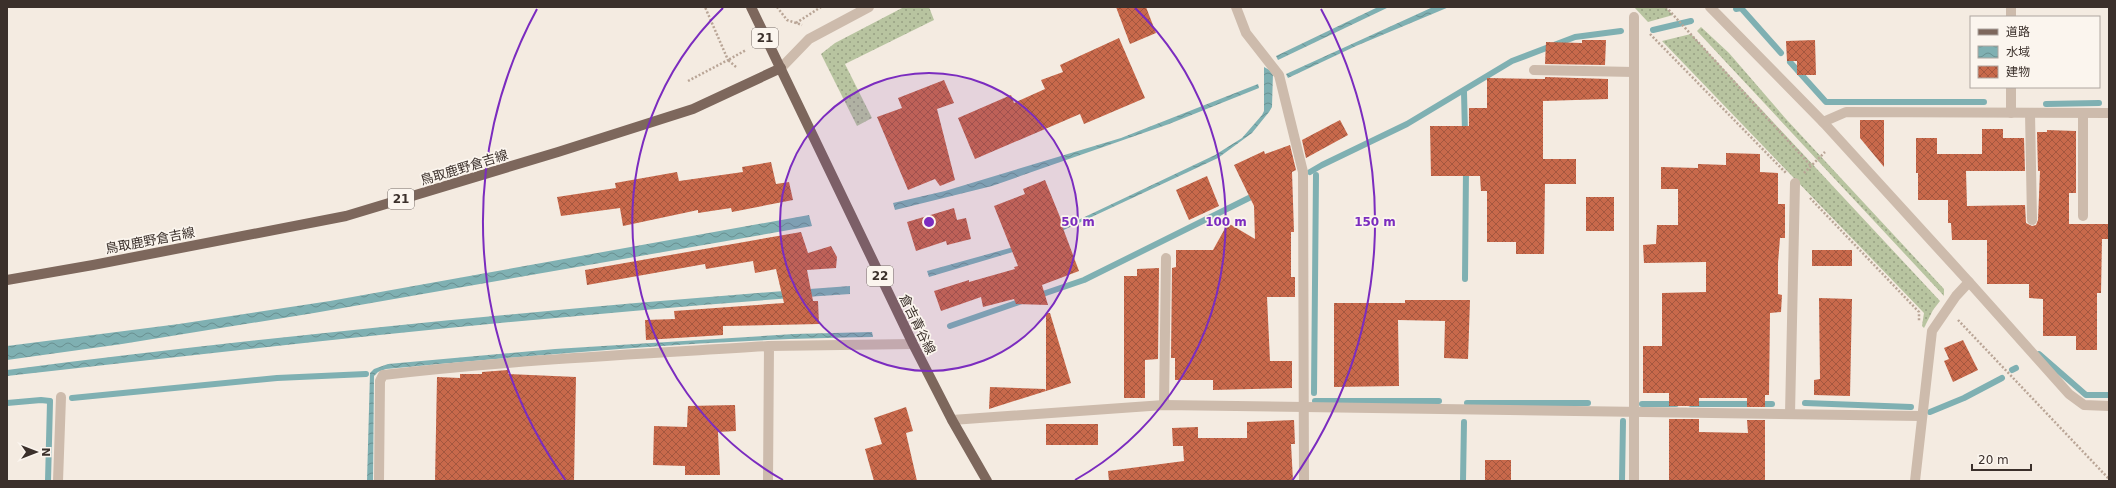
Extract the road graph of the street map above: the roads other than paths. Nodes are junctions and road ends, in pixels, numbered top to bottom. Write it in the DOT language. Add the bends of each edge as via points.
graph roads {
  1 [pos="751,7"];
  2 [pos="869,7"];
  3 [pos="1236,7"];
  4 [pos="1710,7"];
  5 [pos="1634,18"];
  6 [pos="780,68"];
  7 [pos="1534,70"];
  8 [pos="1634,72"];
  9 [pos="2011,88"];
  10 [pos="2011,113"];
  11 [pos="2030,113"];
  12 [pos="2083,113"];
  13 [pos="2109,114"];
  14 [pos="1823,122"];
  15 [pos="1795,183"];
  16 [pos="2083,216"];
  17 [pos="2032,220"];
  18 [pos="1166,258"];
  19 [pos="7,280"];
  20 [pos="1969,282"];
  21 [pos="913,344"];
  22 [pos="769,346"];
  23 [pos="61,397"];
  24 [pos="1164,405"];
  25 [pos="2109,406"];
  26 [pos="1304,408"];
  27 [pos="1633,411"];
  28 [pos="1790,414"];
  29 [pos="1921,416"];
  30 [pos="952,420"];
  31 [pos="58,481"];
  32 [pos="379,481"];
  33 [pos="768,481"];
  34 [pos="987,481"];
  35 [pos="1304,481"];
  36 [pos="1634,481"];
  37 [pos="1915,481"];
  1 -- 6 [label="main road, 21"];
  2 -- 6 [label="street" via="808,39"];
  3 -- 26 [label="street" via="1246,33 1279,75 1304,172"];
  4 -- 14 [label="street"];
  5 -- 8 [label="street"];
  6 -- 19 [label="main road, 鳥取鹿野倉吉線 / 21" via="693,110 346,216"];
  6 -- 21 [label="main road, 倉吉青谷線 / 22"];
  7 -- 8 [label="street"];
  8 -- 27 [label="street"];
  9 -- 10 [label="street"];
  10 -- 11 [label="street"];
  10 -- 14 [label="street" via="1846,112"];
  11 -- 12 [label="street"];
  11 -- 17 [label="street"];
  12 -- 13 [label="street"];
  12 -- 16 [label="street"];
  14 -- 20 [label="street"];
  15 -- 28 [label="street"];
  18 -- 24 [label="street"];
  20 -- 25 [label="street" via="2069,394 2084,405"];
  20 -- 29 [label="street" via="1932,331"];
  21 -- 22 [label="street"];
  21 -- 30 [label="main road, 倉吉青谷線 / 22"];
  22 -- 32 [label="street" via="572,358 382,375"];
  22 -- 33 [label="street"];
  23 -- 31 [label="street"];
  24 -- 26 [label="street"];
  24 -- 30 [label="street"];
  26 -- 27 [label="street"];
  26 -- 35 [label="street"];
  27 -- 28 [label="street"];
  27 -- 36 [label="street"];
  28 -- 29 [label="street"];
  29 -- 37 [label="street"];
  30 -- 34 [label="main road, 倉吉青谷線 / 22"];
}
